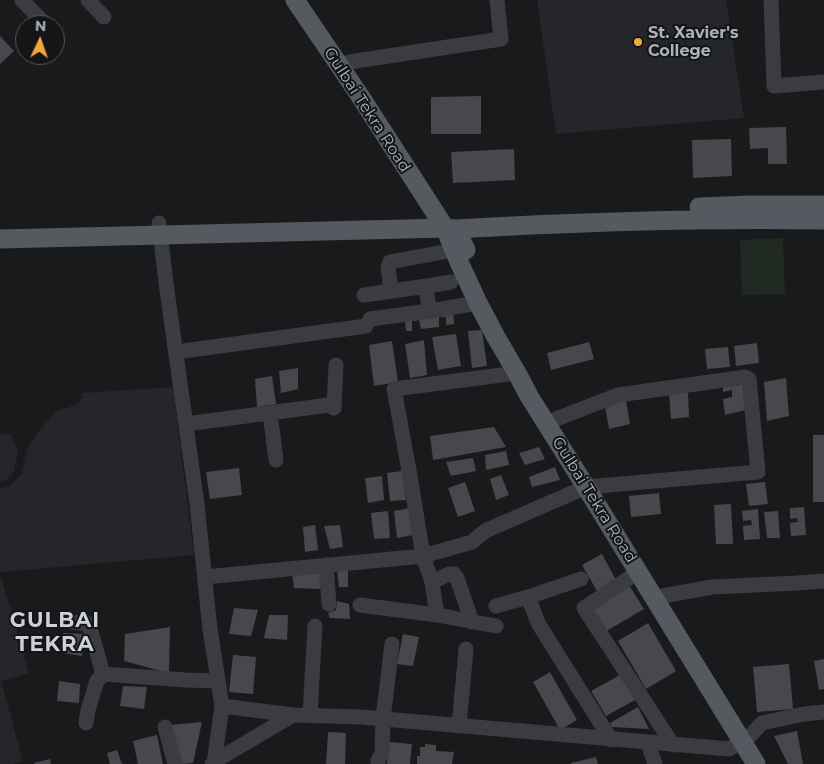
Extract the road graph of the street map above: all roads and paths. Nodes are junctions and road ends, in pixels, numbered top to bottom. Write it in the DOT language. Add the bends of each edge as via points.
graph roads {
  1 [pos="22,0"];
  2 [pos="88,0"];
  3 [pos="295,0"];
  4 [pos="306,0"];
  5 [pos="497,0"];
  6 [pos="771,0"];
  7 [pos="36,15"];
  8 [pos="104,17"];
  9 [pos="348,62"];
  10 [pos="824,82"];
  11 [pos="824,205"];
  12 [pos="824,220"];
  13 [pos="448,224"];
  14 [pos="0,228"];
  15 [pos="160,229"];
  16 [pos="0,239"];
  17 [pos="454,250"];
  18 [pos="451,282"];
  19 [pos="427,286"];
  20 [pos="396,291"];
  21 [pos="364,295"];
  22 [pos="478,303"];
  23 [pos="430,311"];
  24 [pos="404,314"];
  25 [pos="176,352"];
  26 [pos="336,365"];
  27 [pos="518,373"];
  28 [pos="270,413"];
  29 [pos="556,419"];
  30 [pos="186,424"];
  31 [pos="276,460"];
  32 [pos="591,487"];
  33 [pos="424,556"];
  34 [pos="326,565"];
  35 [pos="638,572"];
  36 [pos="205,577"];
  37 [pos="581,579"];
  38 [pos="824,580"];
  39 [pos="432,582"];
  40 [pos="663,596"];
  41 [pos="528,597"];
  42 [pos="329,604"];
  43 [pos="360,605"];
  44 [pos="496,606"];
  45 [pos="437,615"];
  46 [pos="72,622"];
  47 [pos="472,622"];
  48 [pos="315,626"];
  49 [pos="496,626"];
  50 [pos="392,644"];
  51 [pos="466,649"];
  52 [pos="103,674"];
  53 [pos="217,681"];
  54 [pos="222,706"];
  55 [pos="824,712"];
  56 [pos="293,715"];
  57 [pos="310,715"];
  58 [pos="383,719"];
  59 [pos="86,724"];
  60 [pos="459,726"];
  61 [pos="165,727"];
  62 [pos="746,739"];
  63 [pos="611,740"];
  64 [pos="648,743"];
  65 [pos="673,745"];
  66 [pos="214,763"];
  67 [pos="175,764"];
  68 [pos="378,764"];
  69 [pos="654,764"];
  70 [pos="756,764"];
  71 [pos="766,764"];
  1 -- 7 [label="street"];
  2 -- 8 [label="street"];
  3 -- 13 [label="main road, Gulbai Tekra Road"];
  4 -- 9 [label="main road, Gulbai Tekra Road"];
  5 -- 9 [label="street" via="501,39"];
  6 -- 10 [label="street" via="774,86"];
  9 -- 13 [label="main road, Gulbai Tekra Road"];
  11 -- 13 [label="main road" via="750,205"];
  12 -- 13 [label="main road" via="750,218"];
  13 -- 15 [label="main road"];
  13 -- 17 [label="main road, Gulbai Tekra Road"];
  13 -- 29 [label="main road, Gulbai Tekra Road"];
  14 -- 15 [label="main road"];
  15 -- 16 [label="main road"];
  15 -- 25 [label="street"];
  17 -- 20 [label="street" via="390,262 388,267"];
  17 -- 22 [label="main road, Gulbai Tekra Road"];
  18 -- 19 [label="street"];
  19 -- 20 [label="street"];
  19 -- 23 [label="street"];
  20 -- 21 [label="street"];
  20 -- 24 [label="street"];
  22 -- 23 [label="street"];
  22 -- 27 [label="main road, Gulbai Tekra Road"];
  23 -- 24 [label="street"];
  24 -- 25 [label="street" via="368,323"];
  25 -- 30 [label="street"];
  26 -- 28 [label="street" via="334,408 329,405"];
  27 -- 32 [label="main road, Gulbai Tekra Road" via="529,396"];
  27 -- 33 [label="street" via="394,390"];
  28 -- 30 [label="street"];
  28 -- 31 [label="street"];
  29 -- 32 [label="main road, Gulbai Tekra Road"];
  29 -- 32 [label="street" via="618,395 749,379 758,472"];
  30 -- 36 [label="street"];
  32 -- 33 [label="street" via="485,531 472,542"];
  32 -- 35 [label="main road, Gulbai Tekra Road"];
  32 -- 40 [label="main road, Gulbai Tekra Road"];
  33 -- 34 [label="street"];
  33 -- 39 [label="street"];
  34 -- 36 [label="street"];
  34 -- 42 [label="street"];
  35 -- 62 [label="main road, Gulbai Tekra Road"];
  35 -- 65 [label="street" via="584,608"];
  36 -- 53 [label="street"];
  37 -- 41 [label="street"];
  38 -- 40 [label="street" via="712,587"];
  39 -- 45 [label="street"];
  39 -- 47 [label="street" via="454,574"];
  40 -- 62 [label="main road, Gulbai Tekra Road"];
  41 -- 44 [label="street"];
  41 -- 63 [label="street" via="538,623"];
  43 -- 45 [label="street"];
  45 -- 47 [label="street"];
  46 -- 52 [label="street" via="89,624"];
  47 -- 49 [label="street"];
  48 -- 57 [label="street"];
  50 -- 58 [label="street"];
  51 -- 60 [label="street"];
  52 -- 53 [label="street"];
  52 -- 59 [label="street" via="97,681"];
  53 -- 54 [label="street"];
  54 -- 56 [label="street"];
  54 -- 66 [label="street"];
  55 -- 62 [label="street" via="762,723"];
  56 -- 57 [label="street"];
  56 -- 66 [label="street"];
  57 -- 58 [label="street"];
  58 -- 60 [label="street"];
  58 -- 68 [label="street" via="382,754"];
  60 -- 63 [label="street"];
  61 -- 67 [label="street"];
  62 -- 65 [label="street" via="729,749"];
  62 -- 70 [label="main road, Gulbai Tekra Road"];
  62 -- 71 [label="main road, Gulbai Tekra Road"];
  63 -- 64 [label="street"];
  64 -- 65 [label="street"];
  64 -- 69 [label="street"];
}
